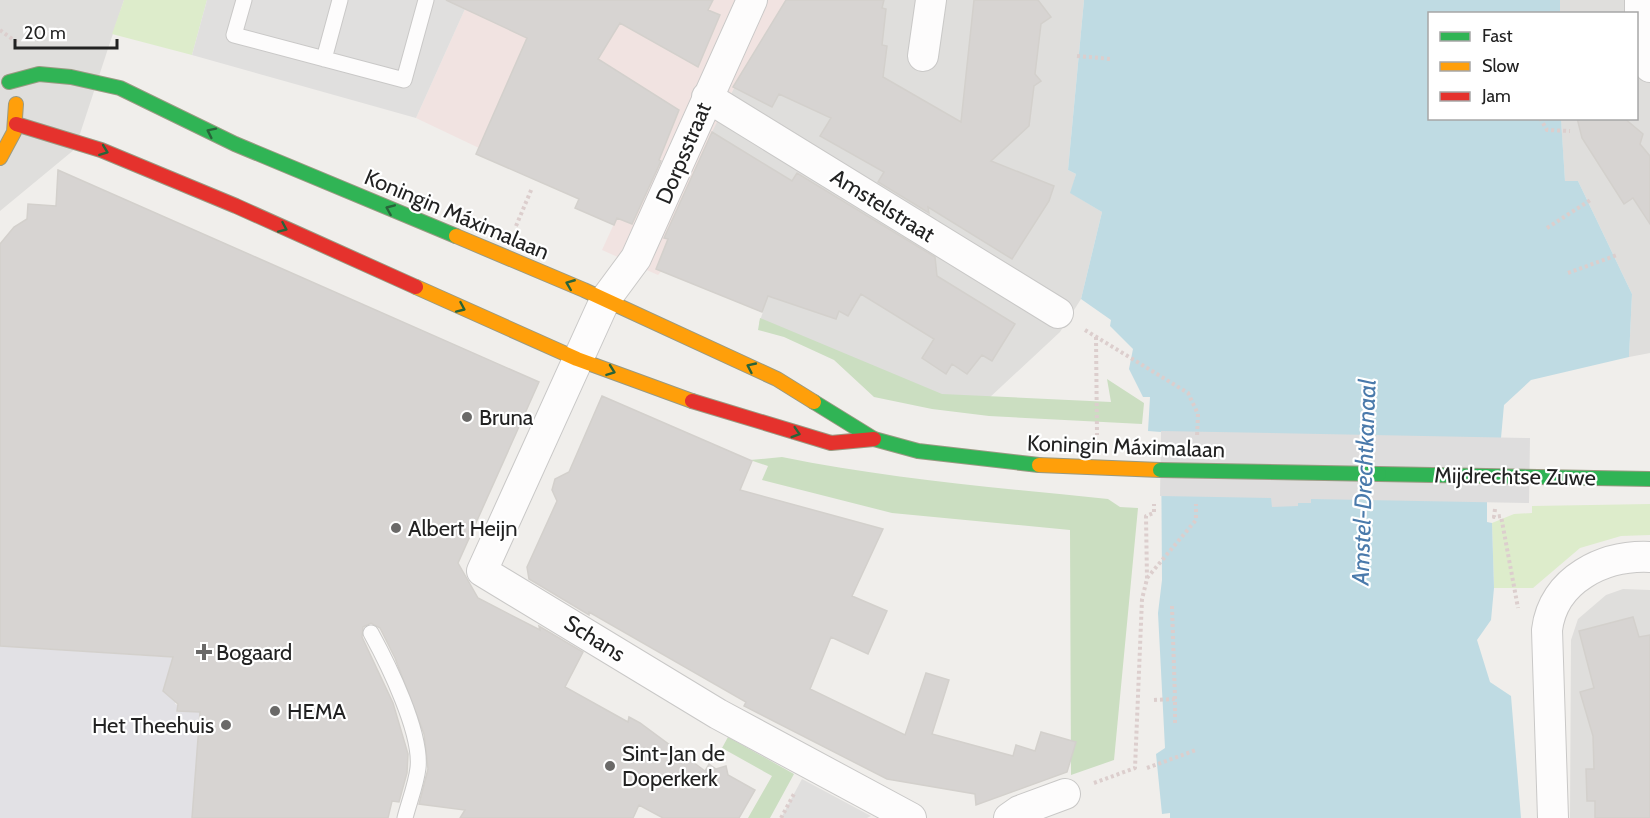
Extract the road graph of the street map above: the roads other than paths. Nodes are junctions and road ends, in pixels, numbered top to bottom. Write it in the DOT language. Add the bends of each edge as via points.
graph roads {
  1 [pos="244,0"];
  2 [pos="340,0"];
  3 [pos="426,0"];
  4 [pos="752,0"];
  5 [pos="931,0"];
  6 [pos="1640,0"];
  7 [pos="923,56"];
  8 [pos="324,59"];
  9 [pos="1650,67"];
  10 [pos="0,69"];
  11 [pos="9,82"];
  12 [pos="707,97"];
  13 [pos="16,124"];
  14 [pos="0,158"];
  15 [pos="604,300"];
  16 [pos="1058,313"];
  17 [pos="577,359"];
  18 [pos="874,439"];
  19 [pos="1379,474"];
  20 [pos="1650,479"];
  21 [pos="1650,557"];
  22 [pos="371,633"];
  23 [pos="1065,794"];
  24 [pos="405,818"];
  25 [pos="911,818"];
  26 [pos="1009,818"];
  27 [pos="1553,818"];
  1 -- 8 [label="lane" via="234,35"];
  2 -- 8 [label="lane"];
  3 -- 8 [label="lane" via="404,80"];
  4 -- 12 [label="street, Dorpsstraat"];
  5 -- 7 [label="street"];
  6 -- 9 [label="street" via="1640,37"];
  10 -- 11 [label="street"];
  11 -- 13 [label="street" via="17,110"];
  15 -- 11 [label="street, Koningin Máximalaan, one-way" via="235,144 120,88 70,76 39,74"];
  12 -- 15 [label="street, Dorpsstraat" via="636,258"];
  12 -- 16 [label="street, Amstelstraat"];
  13 -- 14 [label="street"];
  13 -- 17 [label="street, Koningin Máximalaan, one-way" via="101,150 236,206"];
  15 -- 17 [label="street, Dorpsstraat"];
  18 -- 15 [label="street, Koningin Máximalaan, one-way" via="777,379"];
  17 -- 18 [label="street, Koningin Máximalaan, one-way" via="703,405 831,443"];
  17 -- 25 [label="street, Schans" via="475,575 614,650 718,714"];
  18 -- 19 [label="street, Koningin Máximalaan, bridge" via="918,451 1040,465"];
  19 -- 20 [label="street, Mijdrechtse Zuwe"];
  21 -- 27 [label="street" via="1615,559 1576,578 1556,601 1547,630"];
  22 -- 24 [label="lane" via="390,667 413,734 418,767"];
  23 -- 26 [label="street"];
}
